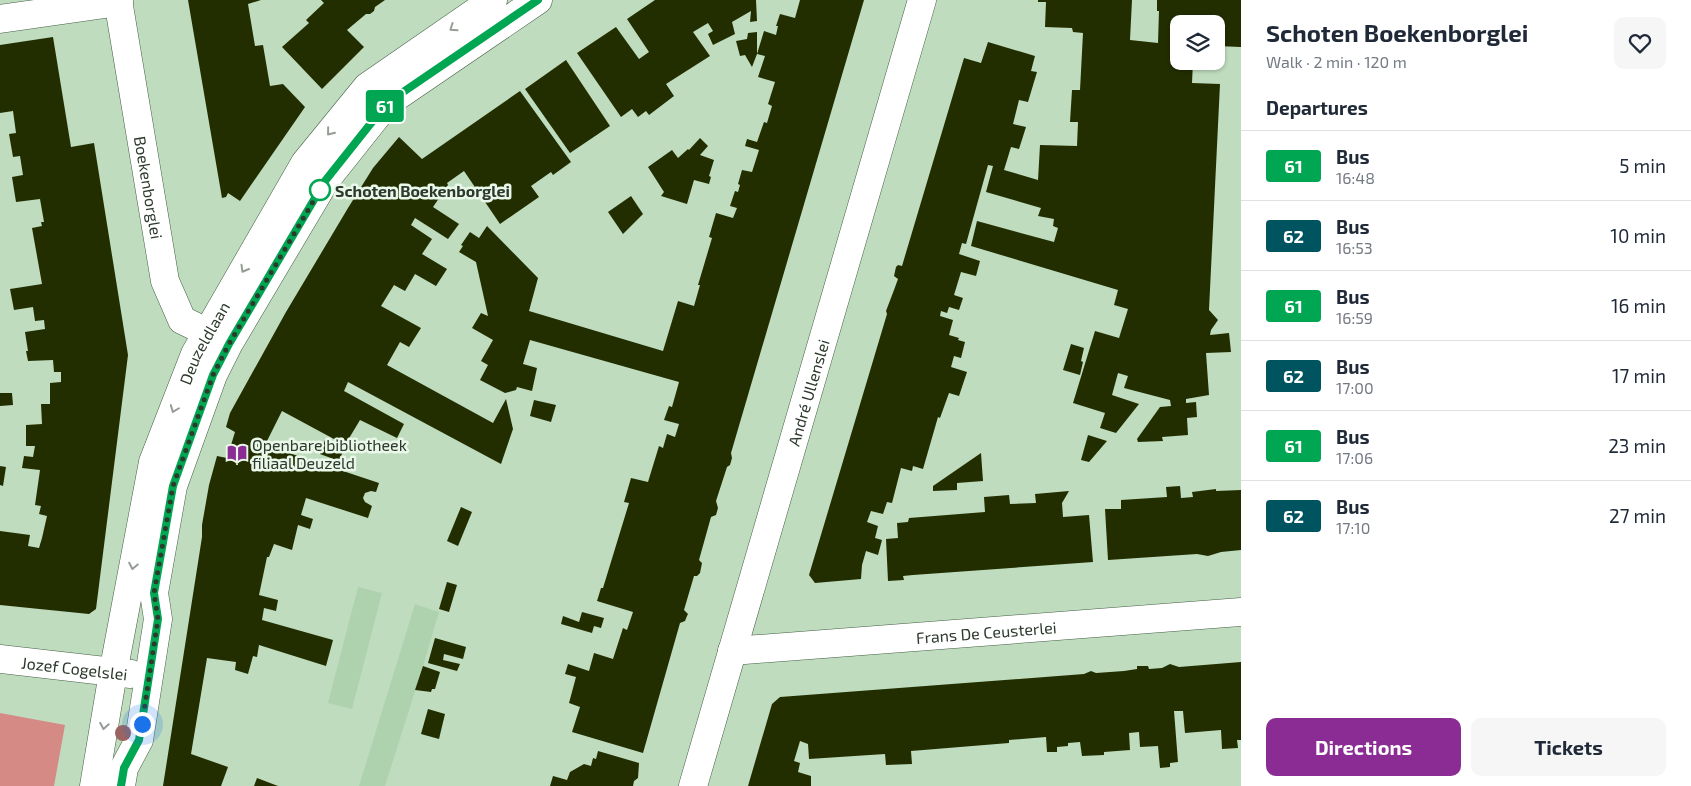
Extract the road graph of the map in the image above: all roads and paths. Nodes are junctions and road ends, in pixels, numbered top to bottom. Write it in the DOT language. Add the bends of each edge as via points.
graph roads {
  1 [pos="493,0"];
  2 [pos="538,0"];
  3 [pos="922,0"];
  4 [pos="119,1"];
  5 [pos="0,19"];
  6 [pos="218,338"];
  7 [pos="1241,612"];
  8 [pos="732,650"];
  9 [pos="0,659"];
  10 [pos="113,673"];
  11 [pos="150,675"];
  12 [pos="94,786"];
  13 [pos="121,786"];
  14 [pos="693,786"];
  1 -- 6 [label="street, Deuzeldlaan, one-way" via="367,87 305,162"];
  2 -- 6 [label="street, Deuzeldlaan" via="387,103 325,181"];
  3 -- 8 [label="street, André Ullenslei"];
  4 -- 5 [label="street"];
  4 -- 6 [label="street, Boekenborglei" via="165,281 182,320"];
  6 -- 10 [label="street, Deuzeldlaan, one-way" via="195,354 153,462"];
  6 -- 11 [label="street, Deuzeldlaan" via="213,375 173,486 154,593 158,619"];
  7 -- 8 [label="street, Frans De Ceusterlei"];
  8 -- 14 [label="street, André Ullenslei"];
  9 -- 10 [label="street, Jozef Cogelslei"];
  10 -- 11 [label="street, Jozef Cogelslei"];
  10 -- 12 [label="street, Deuzeldlaan, one-way"];
  11 -- 13 [label="street, Deuzeldlaan" via="139,740 124,768"];
}
